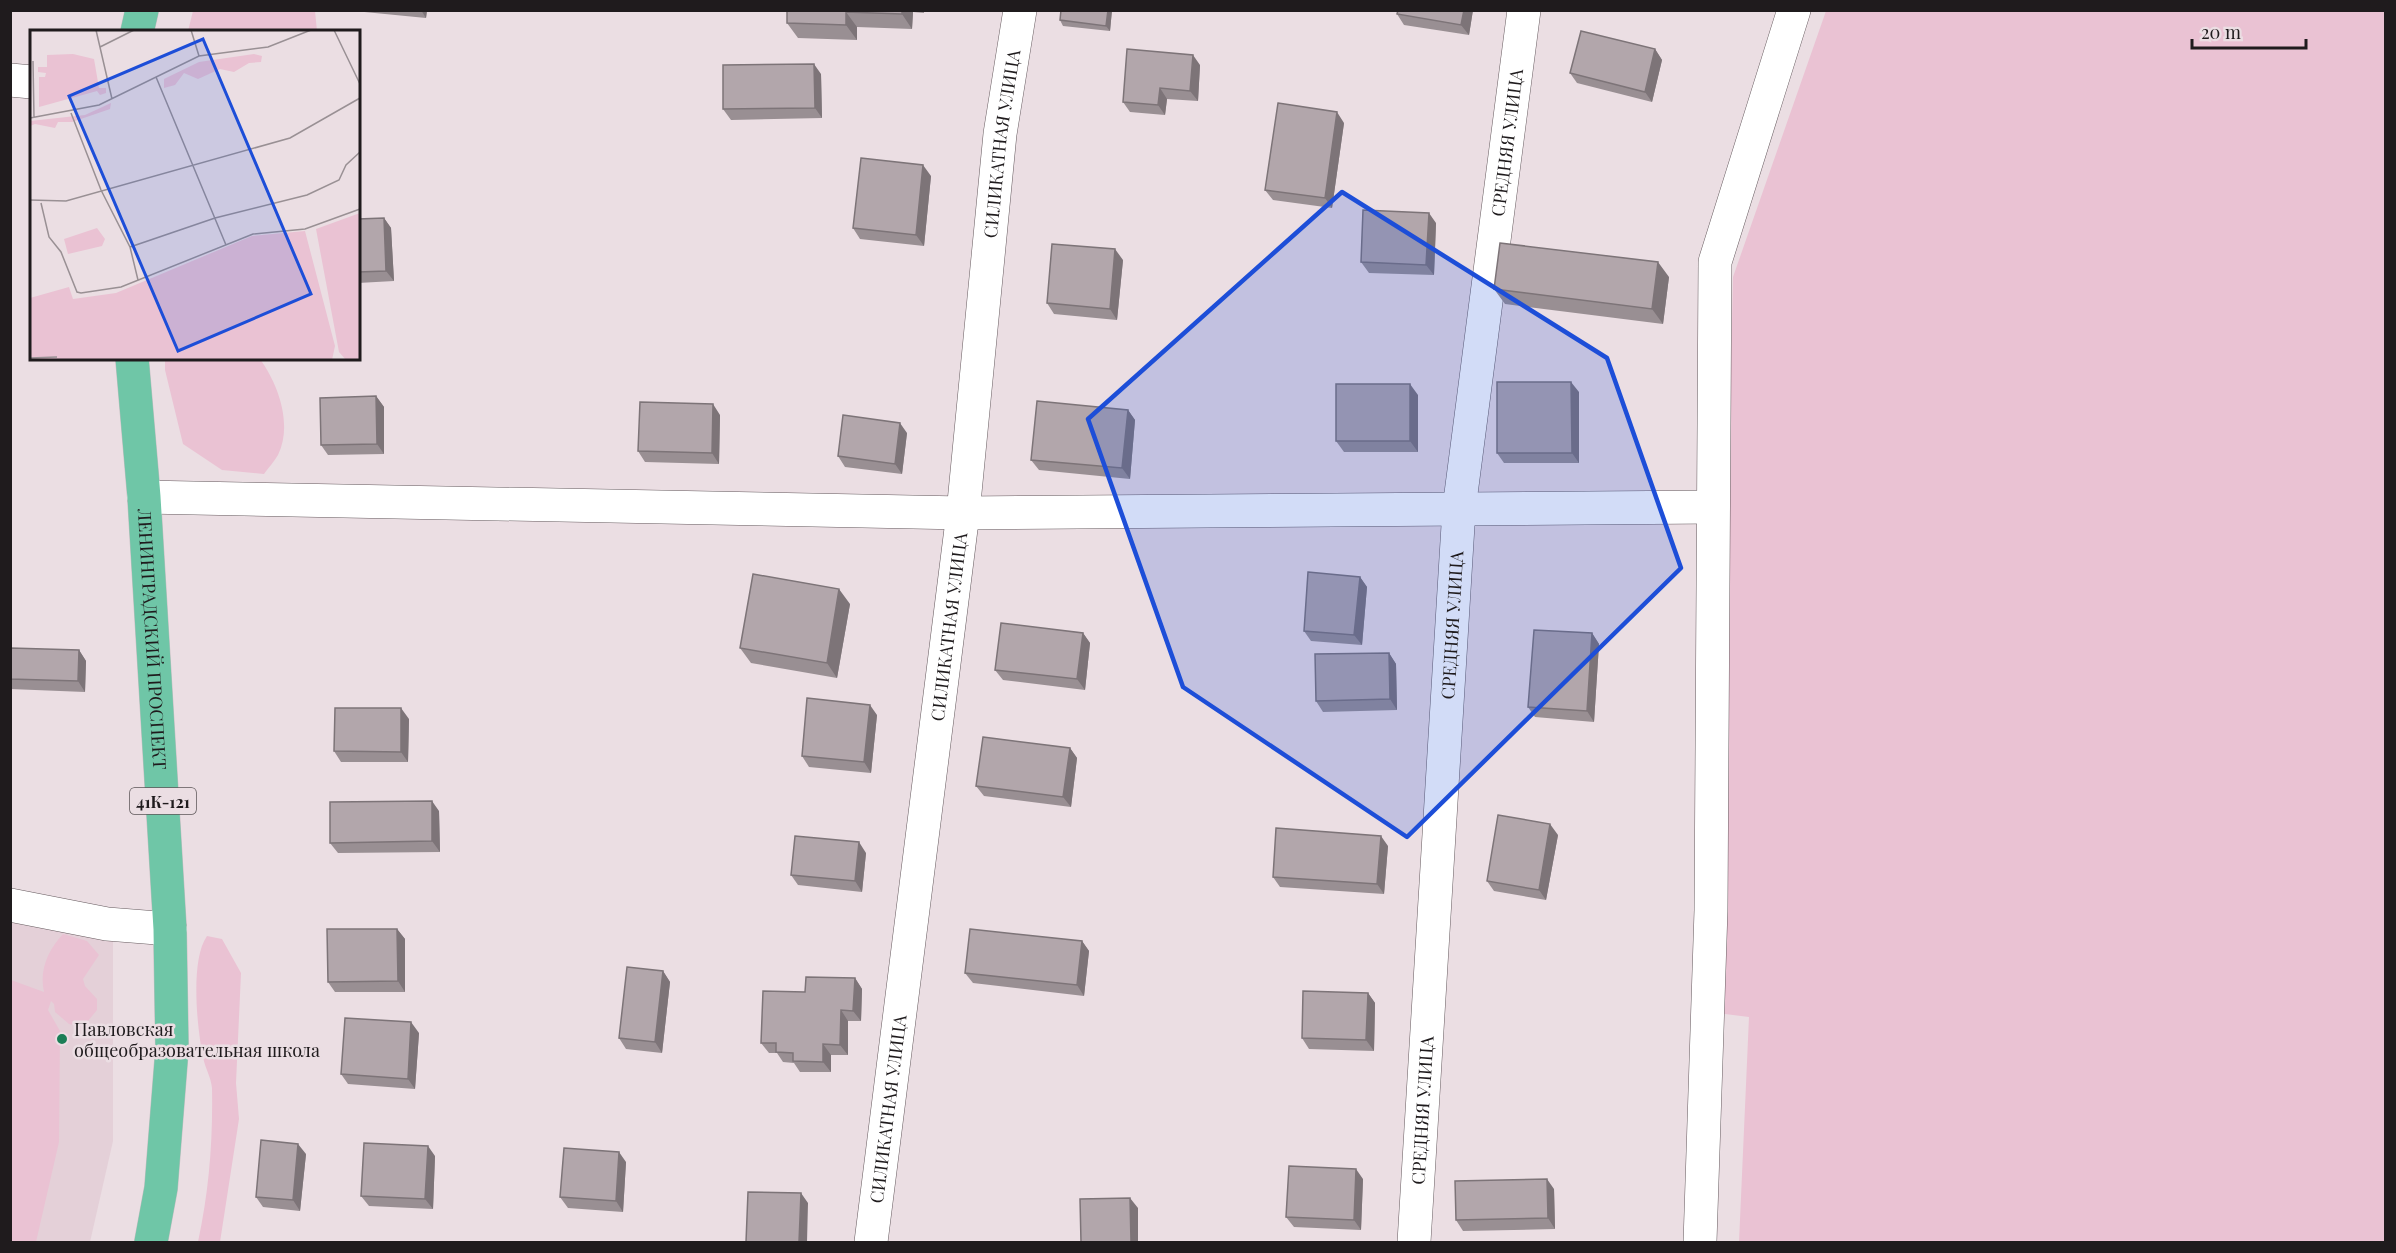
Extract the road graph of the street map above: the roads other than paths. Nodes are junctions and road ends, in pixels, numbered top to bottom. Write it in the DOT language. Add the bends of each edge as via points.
graph roads {
  1 [pos="142,10"];
  2 [pos="1020,10"];
  3 [pos="1524,10"];
  4 [pos="1794,10"];
  5 [pos="137,30"];
  6 [pos="10,80"];
  7 [pos="30,82"];
  8 [pos="132,360"];
  9 [pos="144,497"];
  10 [pos="1713,507"];
  11 [pos="1459,509"];
  12 [pos="963,513"];
  13 [pos="10,905"];
  14 [pos="170,929"];
  15 [pos="150,1242"];
  16 [pos="871,1242"];
  17 [pos="1414,1242"];
  18 [pos="1700,1242"];
  1 -- 5 [label="main road"];
  2 -- 12 [label="street, СИЛИКАТНАЯ УЛИЦА" via="1000,134"];
  3 -- 11 [label="street, СРЕДНЯЯ УЛИЦА"];
  4 -- 10 [label="street" via="1715,262"];
  6 -- 7 [label="street"];
  8 -- 9 [label="main road, ЛЕНИНГРАДСКИЙ ПРОСПЕКТ / 41К-121"];
  9 -- 12 [label="street"];
  9 -- 14 [label="main road, ЛЕНИНГРАДСКИЙ ПРОСПЕКТ / 41К-121"];
  10 -- 11 [label="street"];
  10 -- 18 [label="street" via="1711,910"];
  11 -- 12 [label="street"];
  11 -- 17 [label="street, СРЕДНЯЯ УЛИЦА"];
  12 -- 16 [label="street, СИЛИКАТНАЯ УЛИЦА"];
  13 -- 14 [label="street" via="107,924"];
  14 -- 15 [label="main road, ЛЕНИНГРАДСКИЙ ПРОСПЕКТ / 41К-121" via="172,1049 160,1188"];
}
